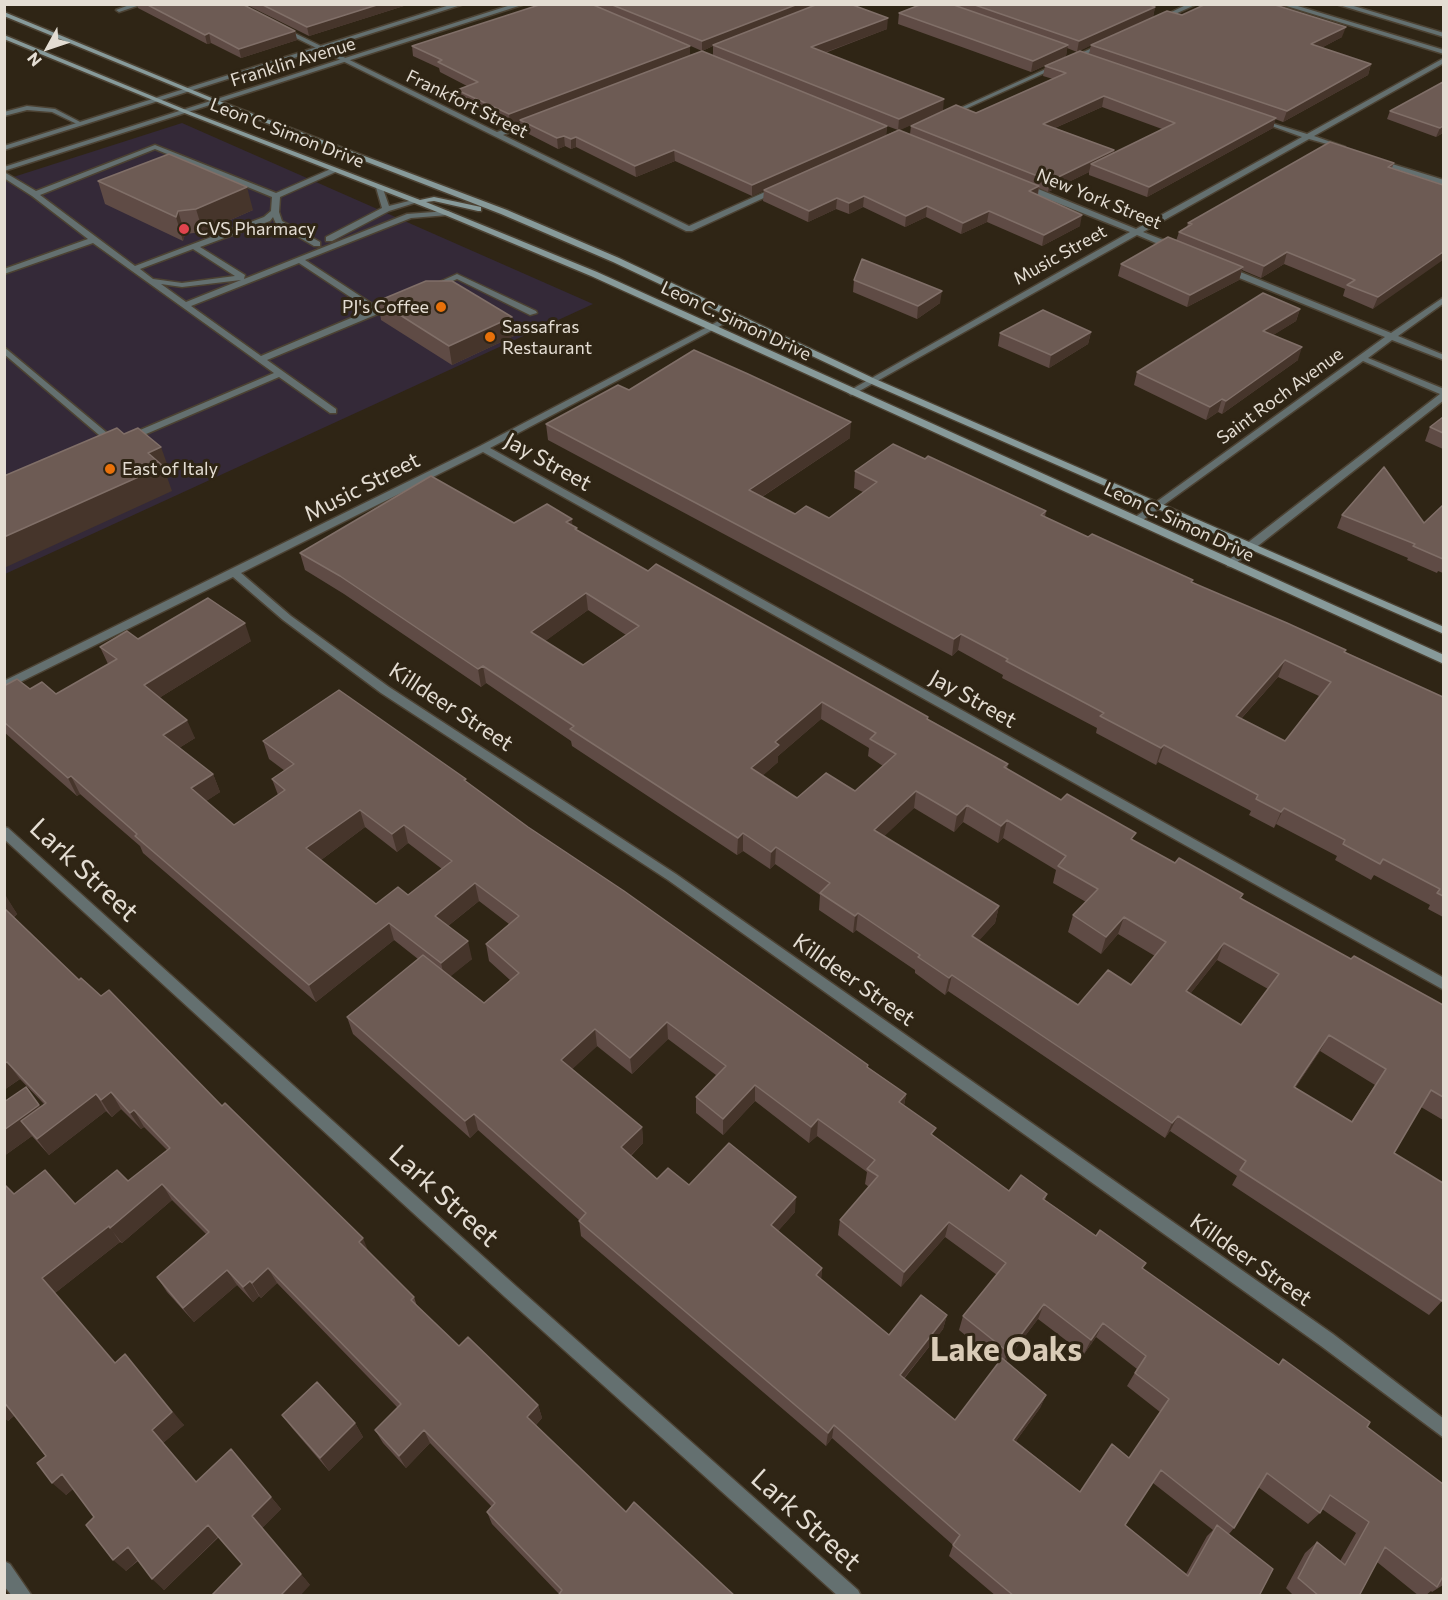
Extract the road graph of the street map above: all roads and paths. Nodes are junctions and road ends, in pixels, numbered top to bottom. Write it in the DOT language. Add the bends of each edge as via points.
graph roads {
  1 [pos="140,4"];
  2 [pos="461,4"];
  3 [pos="522,4"];
  4 [pos="1194,4"];
  5 [pos="1283,4"];
  6 [pos="1339,4"];
  7 [pos="119,10"];
  8 [pos="4,14"];
  9 [pos="1152,23"];
  10 [pos="272,24"];
  11 [pos="1443,35"];
  12 [pos="4,37"];
  13 [pos="1109,42"];
  14 [pos="322,49"];
  15 [pos="1067,52"];
  16 [pos="1443,52"];
  17 [pos="1078,56"];
  18 [pos="1089,60"];
  19 [pos="1443,60"];
  20 [pos="347,61"];
  21 [pos="189,90"];
  22 [pos="157,99"];
  23 [pos="217,102"];
  24 [pos="184,111"];
  25 [pos="4,114"];
  26 [pos="942,117"];
  27 [pos="1253,117"];
  28 [pos="539,118"];
  29 [pos="81,124"];
  30 [pos="496,135"];
  31 [pos="1308,136"];
  32 [pos="4,148"];
  33 [pos="1353,152"];
  34 [pos="1376,159"];
  35 [pos="336,170"];
  36 [pos="4,171"];
  37 [pos="407,175"];
  38 [pos="1443,183"];
  39 [pos="1018,184"];
  40 [pos="378,186"];
  41 [pos="784,187"];
  42 [pos="35,194"];
  43 [pos="276,196"];
  44 [pos="417,201"];
  45 [pos="386,208"];
  46 [pos="275,212"];
  47 [pos="448,213"];
  48 [pos="410,216"];
  49 [pos="531,224"];
  50 [pos="1137,232"];
  51 [pos="94,240"];
  52 [pos="317,244"];
  53 [pos="195,247"];
  54 [pos="1181,250"];
  55 [pos="298,259"];
  56 [pos="1214,264"];
  57 [pos="605,267"];
  58 [pos="136,268"];
  59 [pos="4,272"];
  60 [pos="262,274"];
  61 [pos="242,277"];
  62 [pos="152,280"];
  63 [pos="427,289"];
  64 [pos="407,298"];
  65 [pos="1443,299"];
  66 [pos="184,306"];
  67 [pos="377,311"];
  68 [pos="533,313"];
  69 [pos="735,316"];
  70 [pos="711,328"];
  71 [pos="1392,337"];
  72 [pos="4,349"];
  73 [pos="262,358"];
  74 [pos="1362,358"];
  75 [pos="1443,358"];
  76 [pos="280,373"];
  77 [pos="870,380"];
  78 [pos="851,392"];
  79 [pos="1443,393"];
  80 [pos="333,411"];
  81 [pos="115,444"];
  82 [pos="483,448"];
  83 [pos="104,449"];
  84 [pos="1157,505"];
  85 [pos="1137,520"];
  86 [pos="1250,546"];
  87 [pos="1231,564"];
  88 [pos="235,573"];
  89 [pos="1443,631"];
  90 [pos="1443,660"];
  91 [pos="4,686"];
  92 [pos="4,831"];
  93 [pos="1443,985"];
  94 [pos="1443,1430"];
  95 [pos="4,1570"];
  96 [pos="23,1596"];
  97 [pos="852,1596"];
  1 -- 7 [label="street"];
  2 -- 14 [label="street, Franklin Avenue"];
  3 -- 20 [label="street, Franklin Avenue"];
  4 -- 9 [label="street"];
  5 -- 16 [label="street"];
  6 -- 11 [label="street"];
  8 -- 21 [label="main road, Leon C. Simon Drive"];
  10 -- 14 [label="street, Frankfort Street"];
  12 -- 22 [label="main road, Leon C. Simon Drive"];
  13 -- 17 [label="street"];
  14 -- 20 [label="street, Frankfort Street"];
  14 -- 21 [label="street, Franklin Avenue"];
  15 -- 17 [label="street"];
  17 -- 18 [label="street"];
  17 -- 26 [label="street"];
  19 -- 31 [label="street, Music Street"];
  20 -- 23 [label="street, Franklin Avenue"];
  20 -- 30 [label="street, Frankfort Street"];
  21 -- 22 [label="street, Franklin Avenue"];
  21 -- 23 [label="main road, Leon C. Simon Drive"];
  22 -- 24 [label="main road, Leon C. Simon Drive"];
  22 -- 29 [label="street, Franklin Avenue"];
  23 -- 24 [label="street, Franklin Avenue"];
  23 -- 37 [label="main road, Leon C. Simon Drive"];
  24 -- 35 [label="main road, Leon C. Simon Drive"];
  24 -- 36 [label="street, Franklin Avenue"];
  25 -- 29 [label="street" via="27,108 53,110"];
  27 -- 31 [label="street"];
  28 -- 30 [label="street"];
  29 -- 32 [label="street, Franklin Avenue"];
  30 -- 41 [label="street, Frankfort Street" via="689,229"];
  31 -- 33 [label="street"];
  31 -- 50 [label="street, Music Street"];
  34 -- 38 [label="street"];
  35 -- 40 [label="main road, Leon C. Simon Drive"];
  35 -- 43 [label="street"];
  36 -- 42 [label="street"];
  37 -- 44 [label="main road"];
  37 -- 49 [label="main road, Leon C. Simon Drive"];
  39 -- 50 [label="street, New York Street"];
  40 -- 44 [label="main road, Leon C. Simon Drive"];
  40 -- 45 [label="street"];
  42 -- 43 [label="street" via="155,147"];
  42 -- 51 [label="street"];
  43 -- 46 [label="street"];
  44 -- 45 [label="street"];
  44 -- 47 [label="main road, Leon C. Simon Drive"];
  44 -- 48 [label="street"];
  44 -- 49 [label="main road" via="434,199"];
  45 -- 52 [label="street"];
  46 -- 52 [label="street" via="279,222"];
  46 -- 53 [label="street" via="267,219"];
  47 -- 48 [label="street"];
  47 -- 57 [label="main road, Leon C. Simon Drive"];
  48 -- 55 [label="street"];
  49 -- 57 [label="main road, Leon C. Simon Drive"];
  50 -- 54 [label="street, New York Street"];
  50 -- 77 [label="street, Music Street"];
  51 -- 58 [label="street"];
  51 -- 59 [label="street"];
  52 -- 55 [label="street"];
  53 -- 58 [label="street"];
  53 -- 61 [label="street"];
  55 -- 60 [label="street"];
  55 -- 67 [label="street"];
  56 -- 71 [label="street"];
  57 -- 69 [label="main road, Leon C. Simon Drive"];
  57 -- 70 [label="main road, Leon C. Simon Drive"];
  58 -- 62 [label="street"];
  60 -- 61 [label="street"];
  60 -- 66 [label="street"];
  61 -- 62 [label="street" via="182,285"];
  62 -- 66 [label="street"];
  63 -- 68 [label="street" via="457,276"];
  64 -- 67 [label="street"];
  65 -- 71 [label="street, Saint Roch Avenue"];
  66 -- 73 [label="street"];
  67 -- 73 [label="street"];
  69 -- 70 [label="street, Music Street"];
  69 -- 77 [label="main road, Leon C. Simon Drive"];
  70 -- 78 [label="main road, Leon C. Simon Drive"];
  70 -- 82 [label="street, Music Street"];
  71 -- 74 [label="street, Saint Roch Avenue"];
  71 -- 75 [label="street"];
  72 -- 81 [label="street"];
  73 -- 76 [label="street"];
  74 -- 79 [label="street"];
  74 -- 84 [label="street, Saint Roch Avenue"];
  76 -- 80 [label="street"];
  76 -- 81 [label="street"];
  77 -- 78 [label="street, Music Street"];
  77 -- 84 [label="main road, Leon C. Simon Drive"];
  78 -- 85 [label="main road, Leon C. Simon Drive"];
  79 -- 86 [label="street"];
  81 -- 83 [label="street"];
  82 -- 88 [label="street, Music Street"];
  82 -- 93 [label="street, Jay Street"];
  84 -- 85 [label="street, Saint Roch Avenue"];
  84 -- 86 [label="main road, Leon C. Simon Drive"];
  85 -- 87 [label="main road, Leon C. Simon Drive"];
  86 -- 87 [label="street"];
  86 -- 89 [label="main road, Leon C. Simon Drive"];
  87 -- 90 [label="main road, Leon C. Simon Drive"];
  88 -- 91 [label="street, Music Street"];
  88 -- 94 [label="street, Killdeer Street" via="385,690 682,884 1327,1340"];
  92 -- 97 [label="street, Lark Street"];
  95 -- 96 [label="street"];
}
